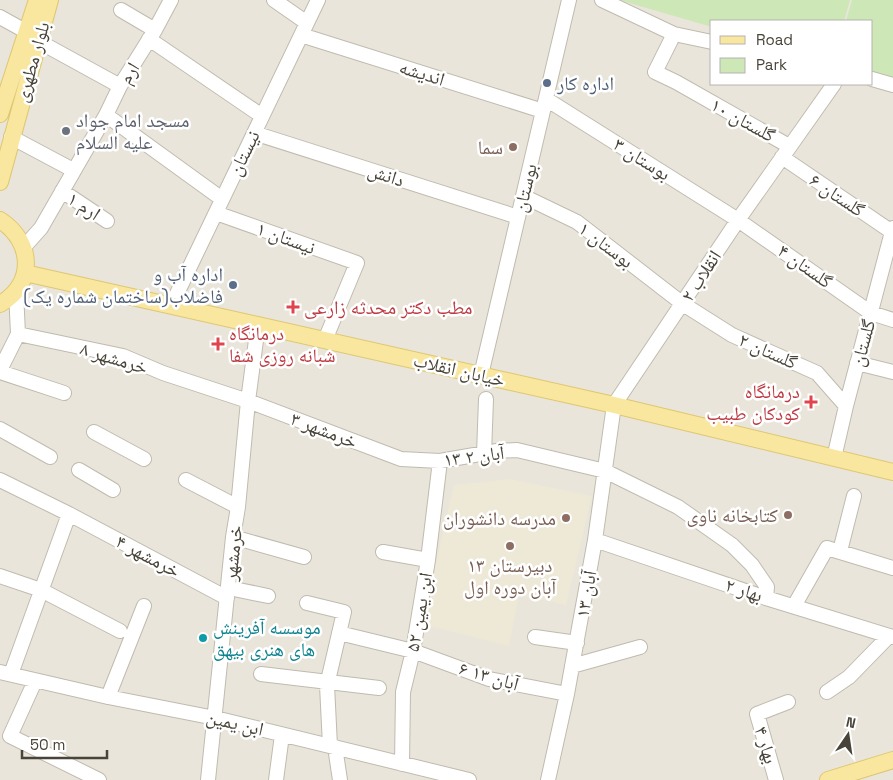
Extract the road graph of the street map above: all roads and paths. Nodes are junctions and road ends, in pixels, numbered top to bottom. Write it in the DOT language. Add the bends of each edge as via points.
graph roads {
  1 [pos="37,0"];
  2 [pos="50,0"];
  3 [pos="171,0"];
  4 [pos="274,0"];
  5 [pos="318,0"];
  6 [pos="569,0"];
  7 [pos="602,0"];
  8 [pos="121,10"];
  9 [pos="0,17"];
  10 [pos="304,29"];
  11 [pos="674,34"];
  12 [pos="152,35"];
  13 [pos="33,36"];
  14 [pos="710,42"];
  15 [pos="873,79"];
  16 [pos="833,85"];
  17 [pos="893,85"];
  18 [pos="120,86"];
  19 [pos="545,105"];
  20 [pos="0,114"];
  21 [pos="106,115"];
  22 [pos="262,116"];
  23 [pos="254,133"];
  24 [pos="12,137"];
  25 [pos="785,152"];
  26 [pos="73,170"];
  27 [pos="0,182"];
  28 [pos="62,191"];
  29 [pos="523,196"];
  30 [pos="222,199"];
  31 [pos="216,213"];
  32 [pos="518,217"];
  33 [pos="0,220"];
  34 [pos="738,220"];
  35 [pos="107,221"];
  36 [pos="892,230"];
  37 [pos="24,247"];
  38 [pos="25,273"];
  39 [pos="16,291"];
  40 [pos="0,304"];
  41 [pos="683,304"];
  42 [pos="171,306"];
  43 [pos="871,313"];
  44 [pos="893,320"];
  45 [pos="258,325"];
  46 [pos="18,334"];
  47 [pos="325,340"];
  48 [pos="858,363"];
  49 [pos="0,371"];
  50 [pos="893,372"];
  51 [pos="481,375"];
  52 [pos="64,393"];
  53 [pos="486,399"];
  54 [pos="248,402"];
  55 [pos="614,405"];
  56 [pos="846,406"];
  57 [pos="0,429"];
  58 [pos="94,432"];
  59 [pos="484,454"];
  60 [pos="50,457"];
  61 [pos="834,458"];
  62 [pos="144,459"];
  63 [pos="401,459"];
  64 [pos="440,461"];
  65 [pos="79,470"];
  66 [pos="605,471"];
  67 [pos="893,472"];
  68 [pos="0,480"];
  69 [pos="186,480"];
  70 [pos="113,490"];
  71 [pos="854,496"];
  72 [pos="238,508"];
  73 [pos="69,514"];
  74 [pos="233,537"];
  75 [pos="595,540"];
  76 [pos="840,551"];
  77 [pos="384,552"];
  78 [pos="304,557"];
  79 [pos="428,560"];
  80 [pos="893,568"];
  81 [pos="0,576"];
  82 [pos="42,590"];
  83 [pos="228,593"];
  84 [pos="268,596"];
  85 [pos="766,598"];
  86 [pos="307,603"];
  87 [pos="144,606"];
  88 [pos="794,606"];
  89 [pos="120,631"];
  90 [pos="339,633"];
  91 [pos="891,636"];
  92 [pos="534,637"];
  93 [pos="577,643"];
  94 [pos="640,647"];
  95 [pos="413,651"];
  96 [pos="572,666"];
  97 [pos="6,673"];
  98 [pos="261,674"];
  99 [pos="35,681"];
  100 [pos="328,682"];
  101 [pos="379,688"];
  102 [pos="827,692"];
  103 [pos="567,694"];
  104 [pos="108,697"];
  105 [pos="788,702"];
  106 [pos="215,718"];
  107 [pos="282,735"];
  108 [pos="333,747"];
  109 [pos="893,760"];
  110 [pos="402,764"];
  111 [pos="420,774"];
  112 [pos="98,780"];
  113 [pos="208,780"];
  114 [pos="276,780"];
  115 [pos="340,780"];
  116 [pos="469,780"];
  117 [pos="548,780"];
  118 [pos="776,780"];
  119 [pos="828,780"];
  1 -- 13 [label="main road, بلوار مطهری"];
  2 -- 13 [label="main road, بلوار مطهری"];
  3 -- 12 [label="street, ارم"];
  4 -- 10 [label="street, اندیشه"];
  5 -- 10 [label="street, نیستان"];
  6 -- 19 [label="street, بوستان"];
  7 -- 11 [label="street"];
  8 -- 12 [label="street"];
  9 -- 13 [label="street"];
  10 -- 19 [label="street, اندیشه"];
  10 -- 22 [label="street, نیستان"];
  11 -- 14 [label="street"];
  11 -- 25 [label="street, گلستان ۱۰" via="655,72"];
  12 -- 18 [label="street, ارم"];
  12 -- 22 [label="street"];
  13 -- 18 [label="street"];
  13 -- 20 [label="main road, بلوار مطهری"];
  13 -- 24 [label="main road, بلوار مطهری"];
  15 -- 17 [label="street"];
  16 -- 25 [label="street, انقلاب ۲"];
  18 -- 21 [label="street, ارم"];
  19 -- 29 [label="street, بوستان"];
  19 -- 34 [label="street, بوستان ۳"];
  21 -- 26 [label="street, ارم"];
  21 -- 30 [label="street"];
  22 -- 23 [label="street, نیستان"];
  23 -- 30 [label="street, نیستان"];
  23 -- 32 [label="street, دانش"];
  24 -- 26 [label="street"];
  24 -- 27 [label="main road, بلوار مطهری"];
  25 -- 34 [label="street, انقلاب ۲"];
  25 -- 36 [label="street, گلستان ۶"];
  26 -- 28 [label="street, ارم"];
  28 -- 35 [label="street, ارم ۱"];
  28 -- 37 [label="street, ارم" via="41,228"];
  29 -- 32 [label="street, بوستان"];
  29 -- 41 [label="street, بوستان ۱" via="577,222"];
  30 -- 31 [label="street, نیستان"];
  31 -- 42 [label="street, نیستان"];
  31 -- 47 [label="street, نیستان ۱" via="357,263"];
  32 -- 51 [label="street, بوستان"];
  33 -- 37 [label="main road" via="18,235"];
  34 -- 41 [label="street, انقلاب ۲"];
  34 -- 43 [label="street, گلستان ۴"];
  36 -- 43 [label="street, گلستان"];
  37 -- 38 [label="main road"];
  38 -- 39 [label="main road"];
  38 -- 42 [label="main road, خیابان انقلاب"];
  39 -- 40 [label="main road"];
  39 -- 46 [label="street"];
  41 -- 55 [label="street, انقلاب ۲"];
  41 -- 56 [label="street, گلستان ۲" via="732,335 817,373"];
  42 -- 45 [label="main road, خیابان انقلاب"];
  43 -- 44 [label="street, گلستان ۴"];
  43 -- 48 [label="street, گلستان"];
  45 -- 47 [label="main road, خیابان انقلاب"];
  45 -- 54 [label="street, خرمشهر"];
  46 -- 49 [label="street"];
  46 -- 54 [label="street, خرمشهر ۸" via="123,356"];
  47 -- 51 [label="main road, خیابان انقلاب"];
  48 -- 50 [label="street"];
  48 -- 56 [label="street, گلستان"];
  49 -- 52 [label="street"];
  51 -- 55 [label="main road, خیابان انقلاب"];
  53 -- 59 [label="street"];
  54 -- 63 [label="street, خرمشهر ۳"];
  54 -- 72 [label="street, خرمشهر"];
  55 -- 61 [label="main road, خیابان انقلاب"];
  55 -- 66 [label="street, ۱۳ آبان"];
  56 -- 61 [label="street, گلستان"];
  57 -- 60 [label="street"];
  58 -- 62 [label="street"];
  59 -- 64 [label="street, ۱۳ آبان ۲"];
  59 -- 66 [label="street, ۱۳ آبان ۲" via="517,450"];
  61 -- 67 [label="main road, خیابان انقلاب"];
  63 -- 64 [label="street, ۱۳ آبان ۲"];
  64 -- 79 [label="street, ابن یمین ۵۲"];
  65 -- 70 [label="street"];
  66 -- 75 [label="street, ۱۳ آبان"];
  66 -- 85 [label="street, ۱۳ آبان ۲" via="678,507 732,545 752,564 766,587"];
  68 -- 73 [label="street, خرمشهر ۴"];
  69 -- 72 [label="street"];
  71 -- 76 [label="street"];
  72 -- 74 [label="street, خرمشهر"];
  73 -- 82 [label="street"];
  73 -- 83 [label="street, خرمشهر ۴"];
  74 -- 78 [label="street"];
  74 -- 83 [label="street, خرمشهر"];
  75 -- 85 [label="street, بهار ۲"];
  75 -- 93 [label="street, ۱۳ آبان"];
  76 -- 80 [label="street"];
  76 -- 88 [label="street" via="827,548"];
  77 -- 79 [label="street"];
  79 -- 95 [label="street, ابن یمین ۵۲"];
  81 -- 82 [label="street"];
  82 -- 89 [label="street"];
  82 -- 97 [label="street"];
  83 -- 84 [label="street, خرمشهر ۴"];
  83 -- 106 [label="street, خرمشهر"];
  85 -- 88 [label="street, بهار ۲"];
  86 -- 90 [label="street" via="344,612"];
  87 -- 104 [label="street"];
  88 -- 91 [label="street, بهار ۲"];
  90 -- 95 [label="street, ۶ آبان ۱۳"];
  90 -- 100 [label="street"];
  91 -- 102 [label="street" via="849,677"];
  92 -- 93 [label="street"];
  93 -- 96 [label="street, ۱۳ آبان"];
  94 -- 96 [label="street"];
  95 -- 103 [label="street, ۶ آبان ۱۳" via="489,679"];
  95 -- 110 [label="street, ابن یمین ۵۲" via="403,692"];
  96 -- 103 [label="street, ۱۳ آبان"];
  97 -- 99 [label="street, ابن یمین"];
  98 -- 100 [label="street"];
  99 -- 104 [label="street, ابن یمین"];
  99 -- 112 [label="street" via="10,736"];
  100 -- 101 [label="street"];
  100 -- 108 [label="street"];
  103 -- 117 [label="street, ۱۳ آبان"];
  104 -- 106 [label="street, ابن یمین"];
  105 -- 118 [label="street, بهار ۴" via="757,714"];
  106 -- 107 [label="street, ابن یمین"];
  106 -- 113 [label="street, خرمشهر"];
  107 -- 108 [label="street, ابن یمین"];
  107 -- 114 [label="street"];
  108 -- 110 [label="street, ابن یمین"];
  108 -- 115 [label="street"];
  109 -- 119 [label="main road"];
  110 -- 111 [label="street, ابن یمین"];
  111 -- 116 [label="street, ابن یمین"];
}
